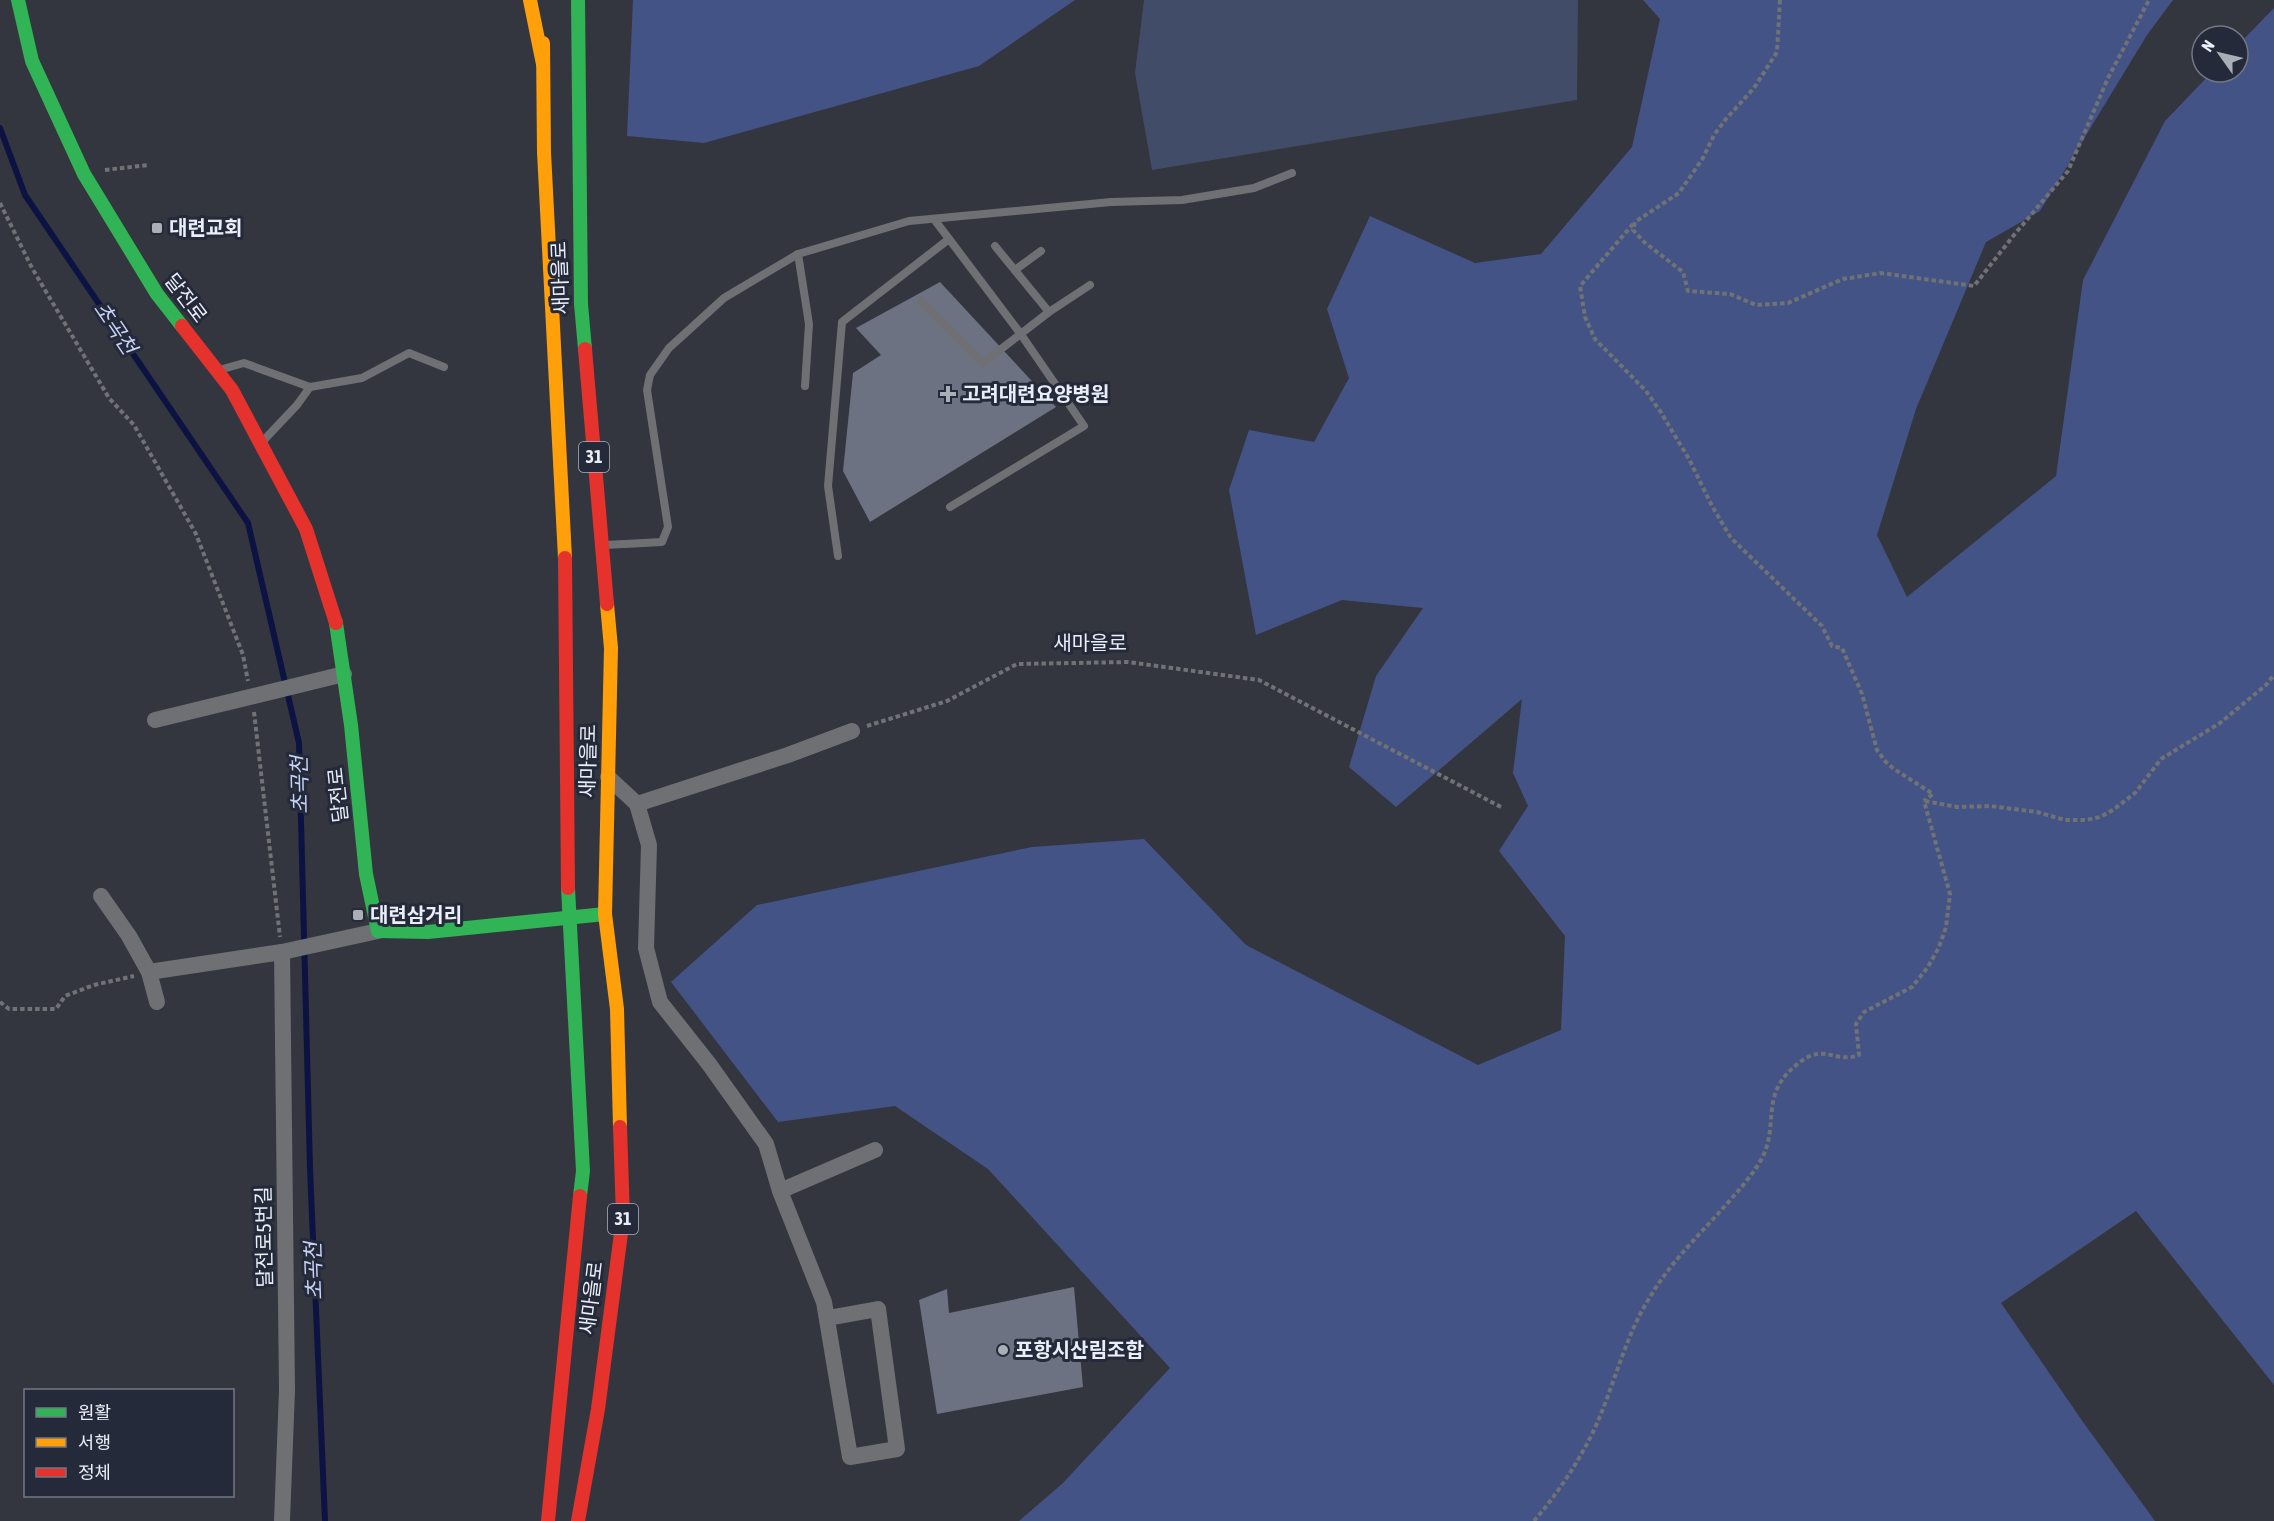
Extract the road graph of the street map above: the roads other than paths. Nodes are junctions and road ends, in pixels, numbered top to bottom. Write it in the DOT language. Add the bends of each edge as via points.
graph roads {
  1 [pos="18,0"];
  2 [pos="530,0"];
  3 [pos="542,0"];
  4 [pos="578,0"];
  5 [pos="543,64"];
  6 [pos="1292,173"];
  7 [pos="934,219"];
  8 [pos="949,239"];
  9 [pos="995,246"];
  10 [pos="1041,251"];
  11 [pos="798,254"];
  12 [pos="1015,270"];
  13 [pos="1090,285"];
  14 [pos="921,301"];
  15 [pos="1049,312"];
  16 [pos="1020,333"];
  17 [pos="444,367"];
  18 [pos="217,370"];
  19 [pos="805,386"];
  20 [pos="310,387"];
  21 [pos="260,443"];
  22 [pos="950,507"];
  23 [pos="602,545"];
  24 [pos="838,556"];
  25 [pos="339,676"];
  26 [pos="155,720"];
  27 [pos="852,731"];
  28 [pos="608,777"];
  29 [pos="637,804"];
  30 [pos="101,896"];
  31 [pos="606,914"];
  32 [pos="568,917"];
  33 [pos="378,931"];
  34 [pos="287,951"];
  35 [pos="149,972"];
  36 [pos="157,1002"];
  37 [pos="874,1150"];
  38 [pos="780,1191"];
  39 [pos="828,1318"];
  40 [pos="282,1521"];
  41 [pos="548,1521"];
  42 [pos="578,1521"];
  1 -- 18 [label="main road, 달전로" via="32,61 84,174 157,294"];
  2 -- 5 [label="main road"];
  3 -- 5 [label="main road, 새마을로 / 31"];
  4 -- 23 [label="main road, 새마을로 / 31" via="581,304"];
  5 -- 32 [label="main road, 새마을로 / 31" via="565,567"];
  6 -- 7 [label="lane" via="1254,188 1182,200 1111,202"];
  7 -- 8 [label="lane"];
  7 -- 11 [label="lane" via="909,221"];
  8 -- 16 [label="lane"];
  8 -- 24 [label="lane" via="842,322 828,486"];
  9 -- 12 [label="lane"];
  10 -- 12 [label="lane"];
  11 -- 19 [label="lane" via="809,324"];
  11 -- 23 [label="lane" via="724,298 669,348 650,375 647,390 668,527 662,542"];
  12 -- 15 [label="lane"];
  13 -- 15 [label="lane"];
  14 -- 16 [label="lane" via="983,363"];
  15 -- 16 [label="lane"];
  16 -- 22 [label="lane" via="1083,426"];
  17 -- 20 [label="lane" via="409,353 362,378"];
  18 -- 20 [label="lane" via="244,363"];
  18 -- 21 [label="main road, 달전로"];
  20 -- 21 [label="lane"];
  21 -- 25 [label="main road, 달전로" via="306,529 338,629"];
  23 -- 28 [label="main road, 새마을로 / 31" via="611,648"];
  25 -- 26 [label="street"];
  25 -- 33 [label="main road, 달전로" via="366,874"];
  27 -- 29 [label="street"];
  28 -- 29 [label="street"];
  28 -- 31 [label="main road, 새마을로 / 31"];
  29 -- 38 [label="street" via="649,845 646,948 660,1002 765,1144"];
  30 -- 35 [label="street"];
  31 -- 32 [label="main road"];
  31 -- 42 [label="main road, 새마을로 / 31" via="617,1009 623,1218 598,1409"];
  32 -- 33 [label="main road" via="428,932"];
  32 -- 41 [label="main road, 새마을로 / 31" via="583,1171"];
  33 -- 34 [label="street"];
  34 -- 35 [label="street"];
  34 -- 40 [label="street, 달전로5번길" via="287,1390"];
  35 -- 36 [label="street"];
  37 -- 38 [label="street"];
  38 -- 39 [label="street"];
  39 -- 39 [label="street" via="850,1457 897,1449 878,1309"];
}
